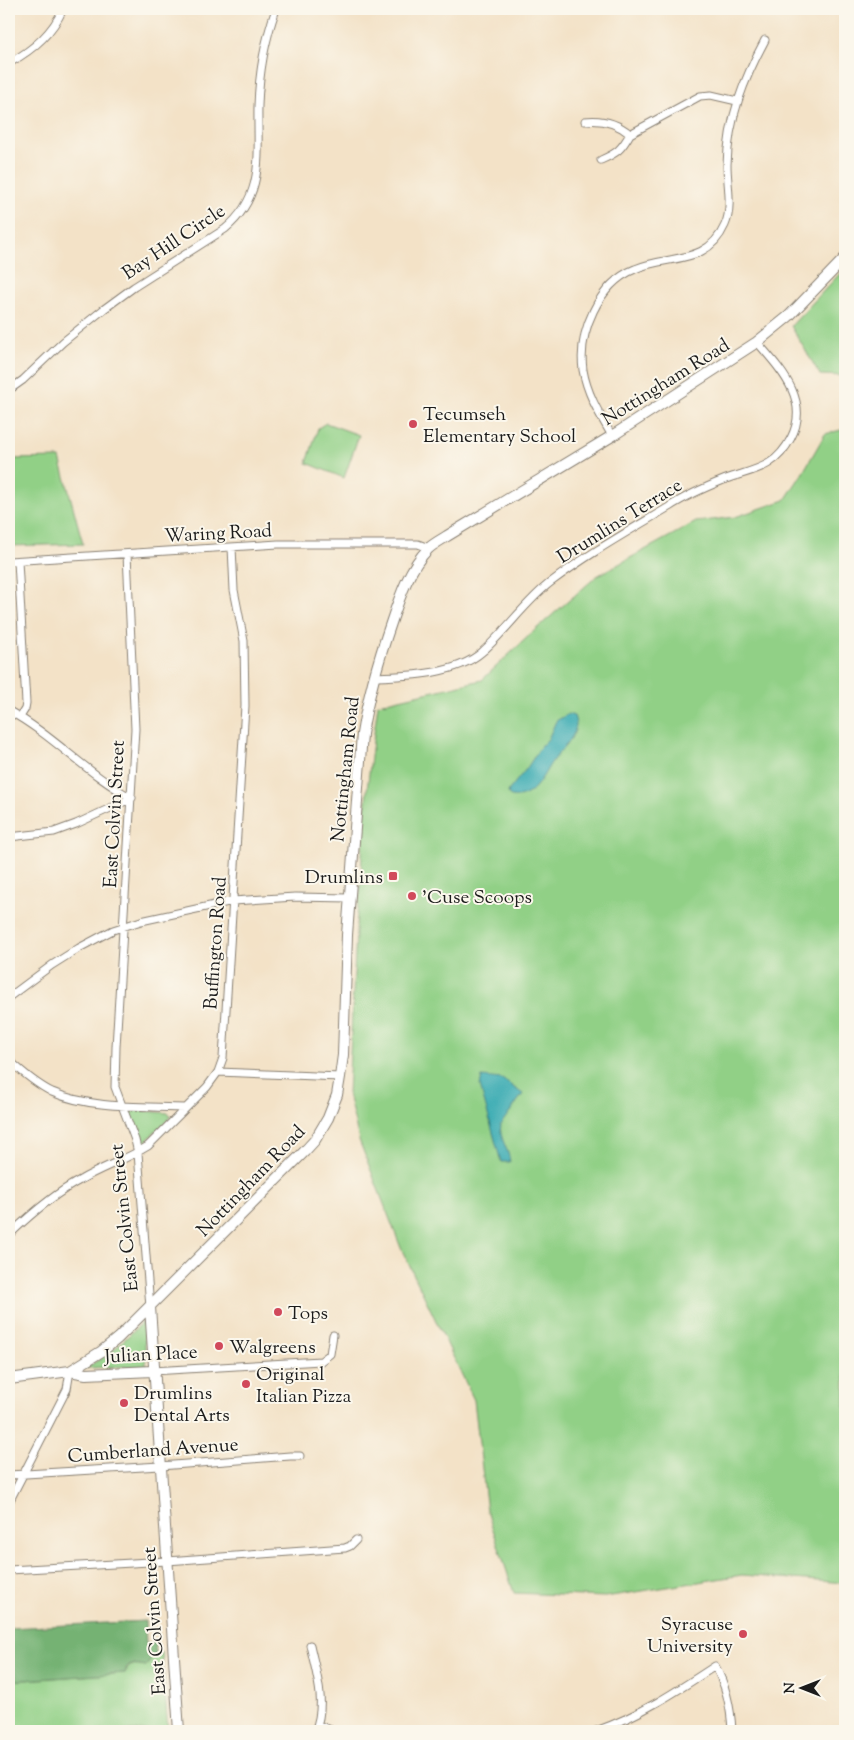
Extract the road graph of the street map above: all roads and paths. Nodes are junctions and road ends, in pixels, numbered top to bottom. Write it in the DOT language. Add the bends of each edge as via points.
graph roads {
  1 [pos="64,9"];
  2 [pos="276,9"];
  3 [pos="765,40"];
  4 [pos="9,63"];
  5 [pos="737,101"];
  6 [pos="585,122"];
  7 [pos="630,134"];
  8 [pos="601,160"];
  9 [pos="845,258"];
  10 [pos="757,342"];
  11 [pos="9,390"];
  12 [pos="612,436"];
  13 [pos="232,547"];
  14 [pos="429,548"];
  15 [pos="127,554"];
  16 [pos="18,561"];
  17 [pos="9,562"];
  18 [pos="374,677"];
  19 [pos="9,711"];
  20 [pos="20,717"];
  21 [pos="132,798"];
  22 [pos="9,836"];
  23 [pos="349,898"];
  24 [pos="234,901"];
  25 [pos="123,927"];
  26 [pos="9,997"];
  27 [pos="9,1060"];
  28 [pos="218,1072"];
  29 [pos="340,1078"];
  30 [pos="121,1105"];
  31 [pos="185,1108"];
  32 [pos="138,1153"];
  33 [pos="9,1235"];
  34 [pos="150,1308"];
  35 [pos="333,1334"];
  36 [pos="70,1371"];
  37 [pos="153,1371"];
  38 [pos="9,1379"];
  39 [pos="300,1456"];
  40 [pos="160,1466"];
  41 [pos="9,1475"];
  42 [pos="23,1475"];
  43 [pos="9,1502"];
  44 [pos="356,1540"];
  45 [pos="167,1561"];
  46 [pos="9,1570"];
  47 [pos="310,1645"];
  48 [pos="316,1728"];
  49 [pos="179,1731"];
  50 [pos="333,1731"];
  51 [pos="596,1731"];
  52 [pos="732,1731"];
  1 -- 4 [label="street" via="42,42"];
  2 -- 11 [label="street, Bay Hill Circle" via="263,54 258,105 258,174 244,209 225,230 104,309"];
  3 -- 5 [label="street"];
  5 -- 7 [label="street" via="700,96"];
  5 -- 12 [label="street" via="728,143 728,217 716,240 701,253 632,270 609,288 592,314 585,334 583,371 588,389"];
  6 -- 7 [label="street" via="606,121"];
  7 -- 8 [label="street" via="617,153"];
  9 -- 10 [label="street, Nottingham Road" via="789,316"];
  10 -- 12 [label="street, Nottingham Road"];
  10 -- 18 [label="street, Drumlins Terrace" via="779,368 795,397 795,429 782,452 753,472 729,478 680,500 584,559 549,584 482,652 465,664 448,670"];
  12 -- 14 [label="street, Nottingham Road"];
  13 -- 14 [label="street, Waring Road" via="418,544"];
  13 -- 15 [label="street, Waring Road"];
  13 -- 24 [label="street, Buffington Road" via="234,590 246,670"];
  14 -- 18 [label="street, Nottingham Road" via="410,575 399,600"];
  15 -- 16 [label="street, Waring Road"];
  15 -- 21 [label="street, East Colvin Street" via="135,709"];
  16 -- 17 [label="street, Waring Road"];
  16 -- 20 [label="street" via="26,703"];
  18 -- 23 [label="street, Nottingham Road" via="362,734"];
  19 -- 20 [label="street"];
  20 -- 21 [label="street"];
  21 -- 22 [label="street" via="54,832"];
  21 -- 25 [label="street, East Colvin Street"];
  23 -- 24 [label="street"];
  23 -- 29 [label="street, Nottingham Road"];
  24 -- 25 [label="street"];
  24 -- 28 [label="street, Buffington Road" via="223,1058"];
  25 -- 26 [label="street" via="79,948"];
  25 -- 30 [label="street, East Colvin Street" via="115,1086"];
  27 -- 30 [label="street" via="52,1091 75,1100"];
  28 -- 29 [label="street"];
  28 -- 31 [label="street, Buffington Road"];
  29 -- 34 [label="street, Nottingham Road" via="328,1118 314,1140"];
  30 -- 31 [label="street"];
  30 -- 32 [label="street, East Colvin Street"];
  31 -- 32 [label="street, Buffington Road"];
  32 -- 33 [label="street, Buffington Road" via="57,1193"];
  32 -- 34 [label="street, East Colvin Street"];
  34 -- 36 [label="street, Nottingham Road" via="102,1351"];
  34 -- 37 [label="street, East Colvin Street"];
  35 -- 37 [label="street, Julian Place" via="330,1354 321,1361"];
  36 -- 37 [label="street, Julian Place" via="86,1374"];
  36 -- 38 [label="street, Nottingham Road"];
  36 -- 42 [label="street" via="67,1389"];
  37 -- 40 [label="street, East Colvin Street"];
  39 -- 40 [label="street, Cumberland Avenue"];
  40 -- 42 [label="street, Cumberland Avenue"];
  40 -- 45 [label="street, East Colvin Street"];
  41 -- 42 [label="street, Cumberland Avenue"];
  42 -- 43 [label="street"];
  44 -- 45 [label="street" via="345,1548"];
  45 -- 46 [label="street"];
  45 -- 49 [label="street, East Colvin Street"];
  47 -- 48 [label="street" via="322,1704"];
  48 -- 50 [label="street"];
  51 -- 52 [label="street" via="631,1717 715,1666 723,1683"];
}
